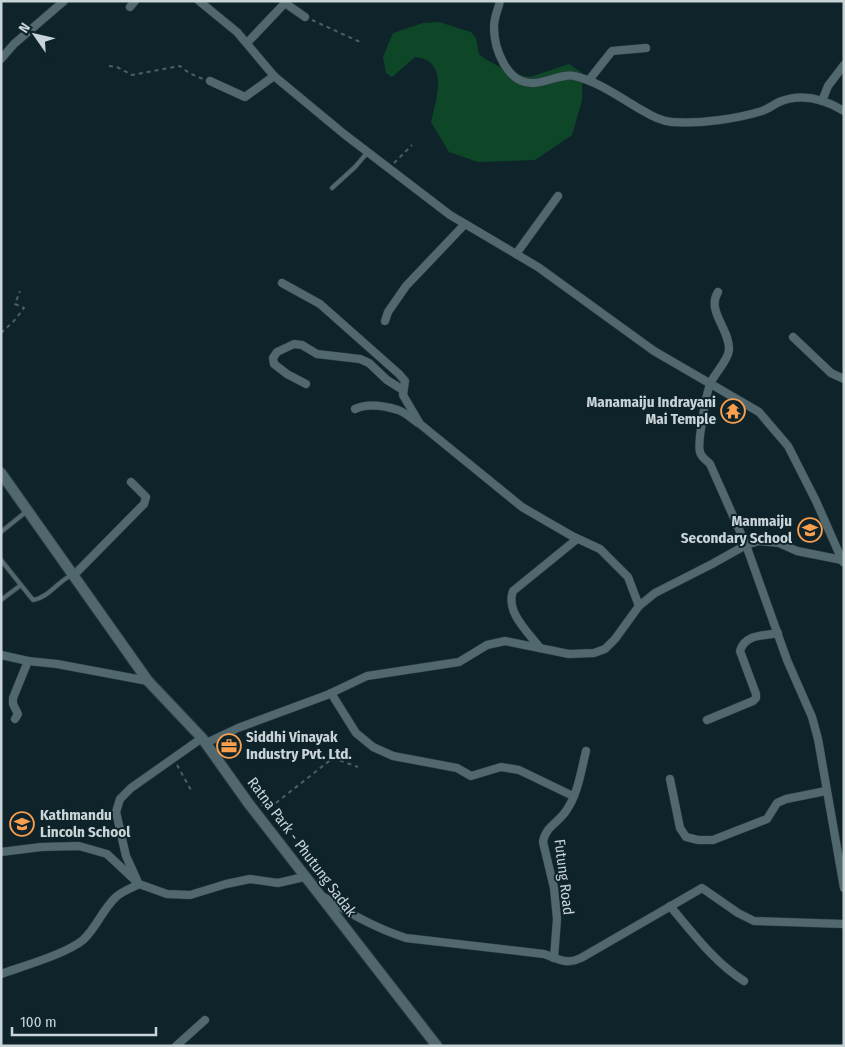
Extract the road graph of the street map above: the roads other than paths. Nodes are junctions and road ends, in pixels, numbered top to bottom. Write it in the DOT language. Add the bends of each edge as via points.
graph roads {
  1 [pos="64,1"];
  2 [pos="199,1"];
  3 [pos="500,1"];
  4 [pos="305,17"];
  5 [pos="247,44"];
  6 [pos="646,48"];
  7 [pos="1,59"];
  8 [pos="844,65"];
  9 [pos="274,76"];
  10 [pos="589,80"];
  11 [pos="210,81"];
  12 [pos="822,101"];
  13 [pos="844,111"];
  14 [pos="368,152"];
  15 [pos="332,188"];
  16 [pos="558,196"];
  17 [pos="465,224"];
  18 [pos="516,254"];
  19 [pos="282,282"];
  20 [pos="718,292"];
  21 [pos="385,322"];
  22 [pos="793,337"];
  23 [pos="844,379"];
  24 [pos="710,382"];
  25 [pos="306,384"];
  26 [pos="403,390"];
  27 [pos="355,409"];
  28 [pos="420,424"];
  29 [pos="1,473"];
  30 [pos="131,482"];
  31 [pos="28,510"];
  32 [pos="1,532"];
  33 [pos="577,539"];
  34 [pos="746,544"];
  35 [pos="1,560"];
  36 [pos="843,562"];
  37 [pos="74,575"];
  38 [pos="21,585"];
  39 [pos="1,600"];
  40 [pos="639,606"];
  41 [pos="778,633"];
  42 [pos="540,648"];
  43 [pos="1,655"];
  44 [pos="28,661"];
  45 [pos="148,681"];
  46 [pos="331,693"];
  47 [pos="15,719"];
  48 [pos="707,720"];
  49 [pos="204,740"];
  50 [pos="586,751"];
  51 [pos="670,779"];
  52 [pos="826,791"];
  53 [pos="573,796"];
  54 [pos="1,852"];
  55 [pos="304,876"];
  56 [pos="139,884"];
  57 [pos="844,888"];
  58 [pos="316,892"];
  59 [pos="670,906"];
  60 [pos="844,924"];
  61 [pos="554,958"];
  62 [pos="1,974"];
  63 [pos="744,981"];
  64 [pos="205,1020"];
  65 [pos="176,1046"];
  66 [pos="437,1046"];
  1 -- 7 [label="street"];
  2 -- 5 [label="street"];
  3 -- 10 [label="street" via="495,15 495,38 513,76 533,84 571,75"];
  4 -- 5 [label="street" via="285,3"];
  5 -- 9 [label="street"];
  6 -- 10 [label="street" via="612,51"];
  8 -- 12 [label="street" via="828,86"];
  9 -- 11 [label="street" via="245,98"];
  9 -- 14 [label="street"];
  10 -- 12 [label="street" via="655,118 674,122 733,118 797,97"];
  12 -- 13 [label="street"];
  14 -- 15 [label="lane"];
  14 -- 17 [label="street"];
  16 -- 18 [label="street"];
  17 -- 18 [label="street"];
  17 -- 21 [label="street" via="406,286"];
  18 -- 24 [label="street" via="654,350"];
  19 -- 26 [label="street" via="320,304 392,368 405,381"];
  20 -- 24 [label="street" via="714,298 715,311 726,334 729,351"];
  22 -- 23 [label="street" via="831,373"];
  24 -- 34 [label="street" via="700,454 710,464"];
  24 -- 36 [label="street" via="759,412 788,446"];
  25 -- 26 [label="street" via="274,364 277,352 302,344 317,354 360,359 369,362"];
  26 -- 28 [label="street"];
  27 -- 28 [label="street" via="375,406 400,410"];
  28 -- 33 [label="street" via="522,507"];
  29 -- 31 [label="street, Ratna Park - Phutung Sadak"];
  30 -- 37 [label="street" via="146,497 144,504"];
  31 -- 32 [label="lane"];
  31 -- 37 [label="street, Ratna Park - Phutung Sadak"];
  33 -- 40 [label="street" via="600,549 628,576"];
  33 -- 42 [label="street" via="513,591 514,613"];
  34 -- 36 [label="street" via="759,541 779,543 797,551"];
  34 -- 40 [label="street" via="655,593"];
  34 -- 41 [label="street"];
  35 -- 38 [label="lane"];
  37 -- 38 [label="lane" via="40,599 33,600"];
  37 -- 45 [label="street, Ratna Park - Phutung Sadak"];
  38 -- 39 [label="lane"];
  40 -- 42 [label="street" via="605,649 568,654"];
  41 -- 48 [label="street" via="748,638 742,644 740,651 756,698"];
  41 -- 52 [label="street" via="812,717"];
  42 -- 46 [label="street" via="505,641 487,645 459,662 367,676"];
  43 -- 44 [label="street"];
  44 -- 45 [label="street"];
  44 -- 47 [label="street" via="13,698 18,714"];
  45 -- 49 [label="street, Ratna Park - Phutung Sadak"];
  46 -- 49 [label="street"];
  46 -- 53 [label="street" via="356,733 373,747 393,756 457,768 471,776 501,767 519,770"];
  49 -- 55 [label="street, Ratna Park - Phutung Sadak"];
  49 -- 56 [label="street" via="131,788 120,799 116,812 126,856"];
  50 -- 53 [label="street, Futung Road"];
  51 -- 52 [label="street" via="680,828 686,837 698,840 713,840 767,819 777,803 786,799"];
  52 -- 57 [label="street"];
  53 -- 61 [label="street, Futung Road" via="565,812 546,830 543,842 554,888"];
  54 -- 56 [label="street" via="79,846 107,854"];
  55 -- 56 [label="street" via="278,883 250,879 190,895 167,894"];
  55 -- 58 [label="street, Ratna Park - Phutung Sadak"];
  56 -- 62 [label="street" via="117,896 107,906 94,929 82,941 68,950"];
  58 -- 61 [label="street" via="350,915 406,938 544,954"];
  58 -- 66 [label="street, Ratna Park - Phutung Sadak"];
  59 -- 60 [label="street" via="702,888 754,921"];
  59 -- 61 [label="street" via="574,961"];
  59 -- 63 [label="street" via="726,970"];
  64 -- 65 [label="street"];
}
